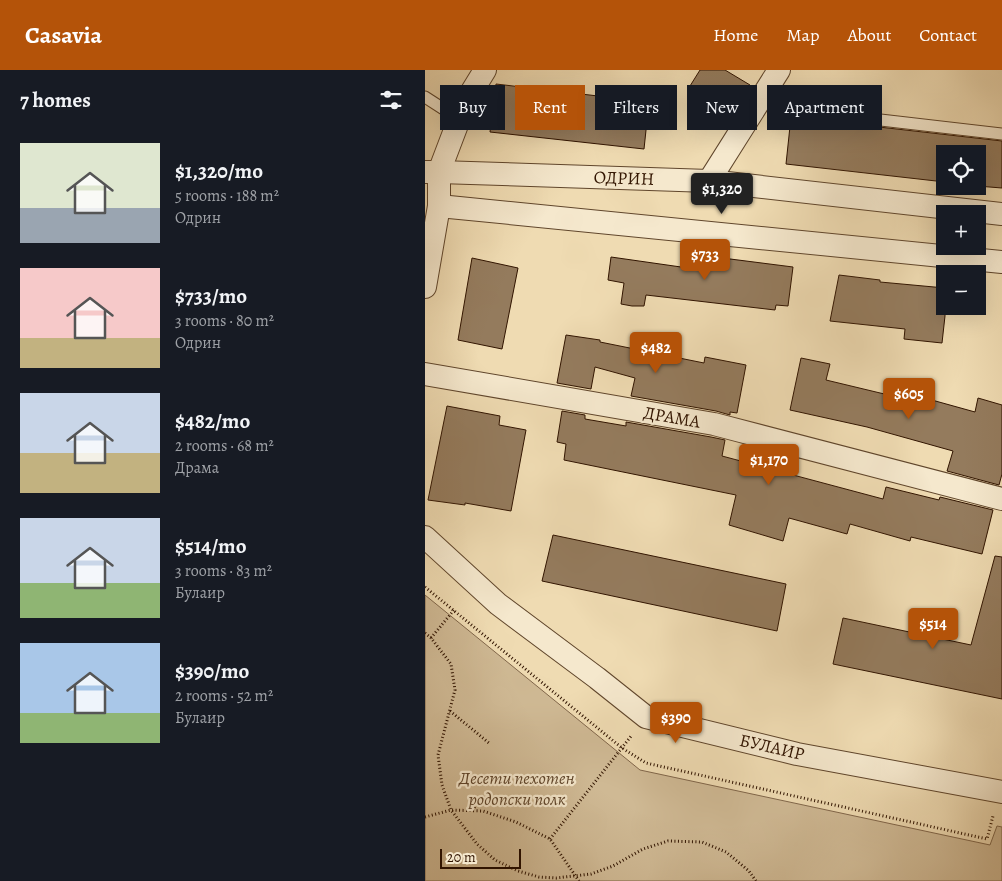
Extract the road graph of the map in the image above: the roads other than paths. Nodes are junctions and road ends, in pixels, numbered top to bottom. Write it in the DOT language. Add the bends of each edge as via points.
graph roads {
  1 [pos="485,70"];
  2 [pos="779,70"];
  3 [pos="476,85"];
  4 [pos="425,97"];
  5 [pos="440,107"];
  6 [pos="882,119"];
  7 [pos="453,130"];
  8 [pos="1002,134"];
  9 [pos="432,172"];
  10 [pos="709,181"];
  11 [pos="439,206"];
  12 [pos="1002,214"];
  13 [pos="1002,262"];
  14 [pos="425,287"];
  15 [pos="425,374"];
  16 [pos="1002,499"];
  17 [pos="425,537"];
  18 [pos="1002,792"];
  1 -- 3 [label="street"];
  2 -- 10 [label="street"];
  4 -- 5 [label="lane"];
  6 -- 8 [label="lane"];
  7 -- 9 [label="street"];
  9 -- 10 [label="street, ОДРИН"];
  9 -- 11 [label="street"];
  10 -- 12 [label="street, ОДРИН"];
  11 -- 13 [label="street"];
  11 -- 14 [label="street"];
  15 -- 16 [label="street, ДРАМА" via="714,424"];
  17 -- 18 [label="street, БУЛАИР" via="498,604 646,717 797,754"];
}
